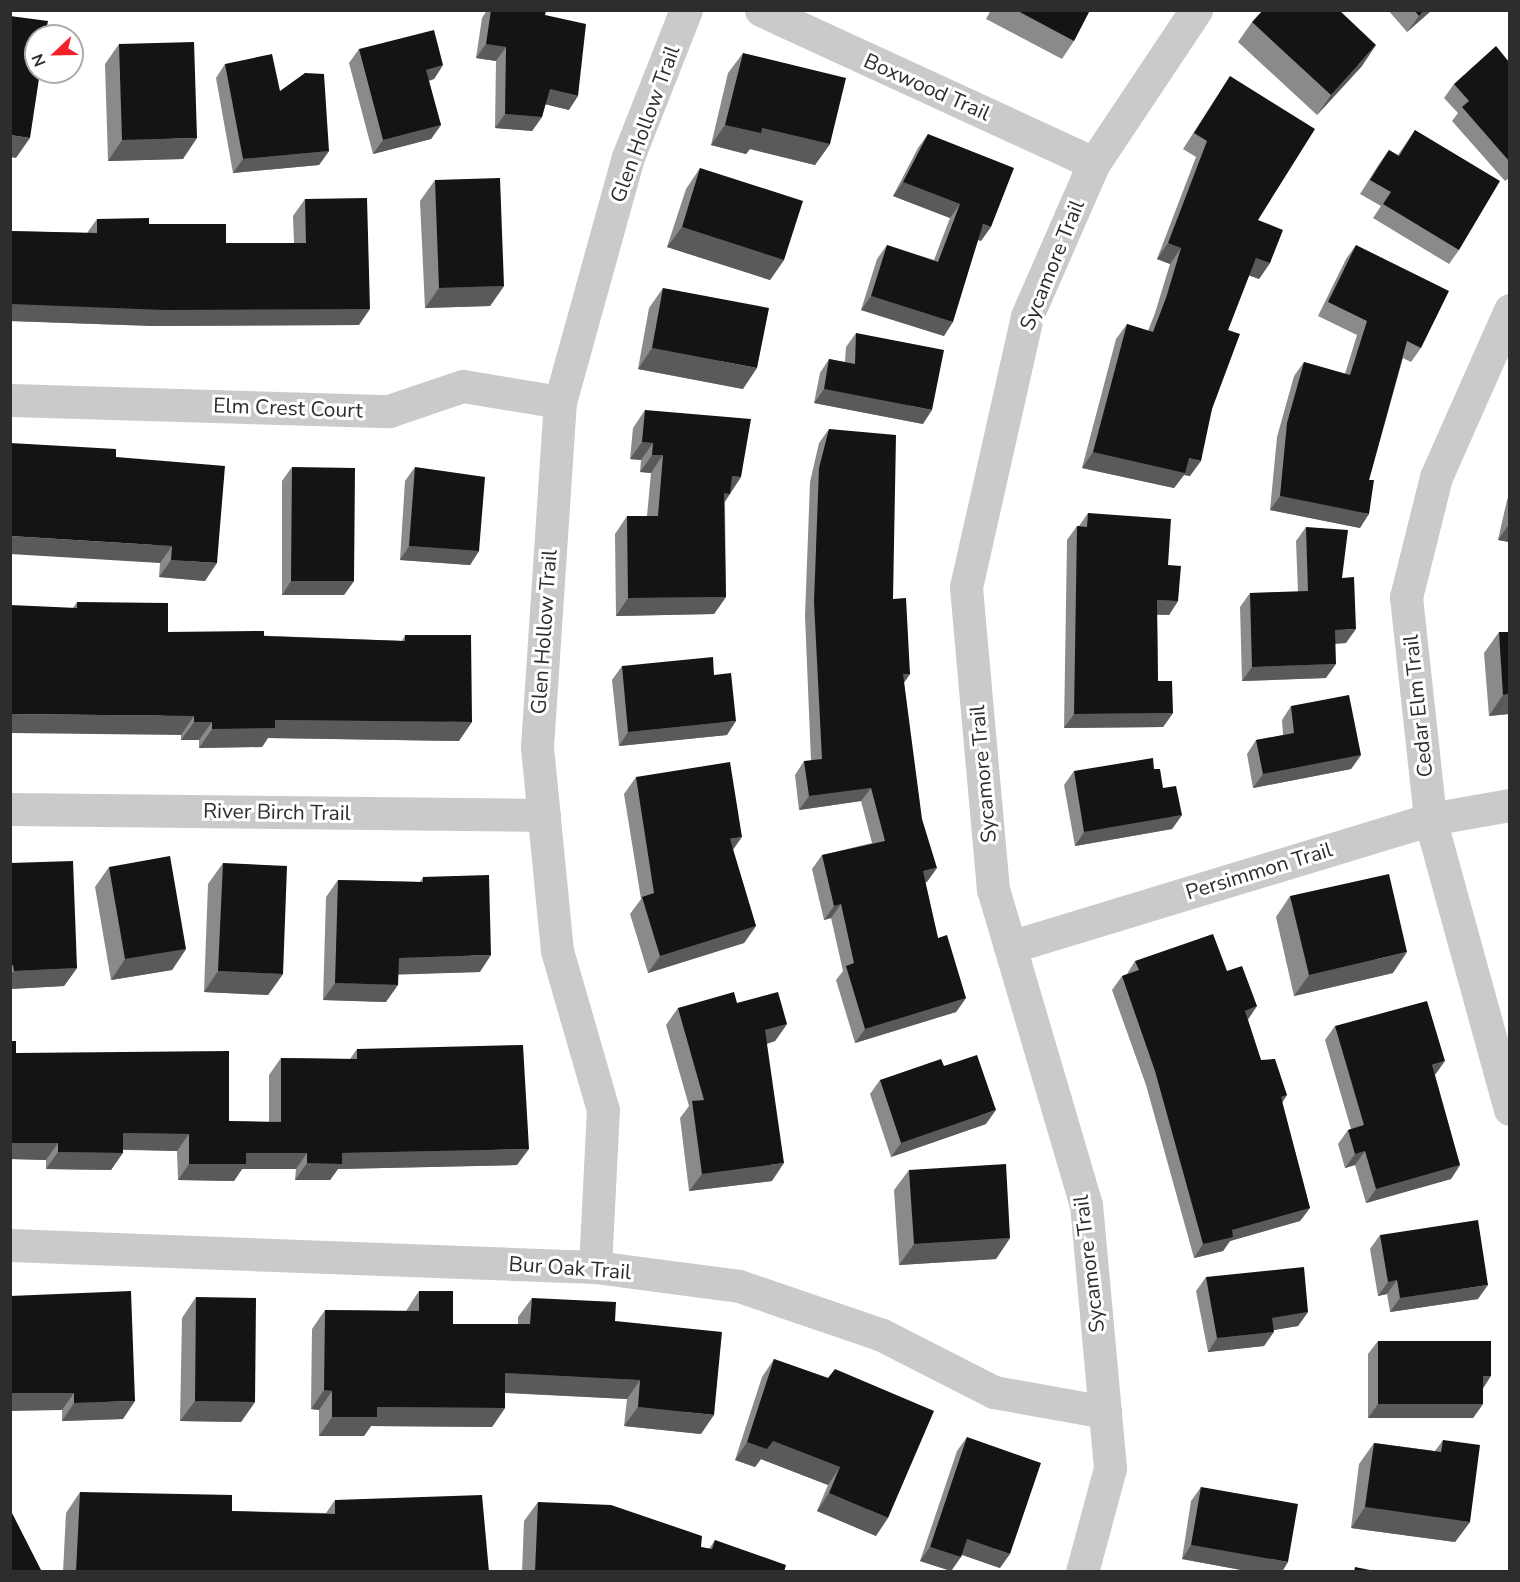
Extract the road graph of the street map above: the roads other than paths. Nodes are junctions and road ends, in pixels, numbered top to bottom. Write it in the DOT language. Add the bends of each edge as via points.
graph roads {
  1 [pos="686,10"];
  2 [pos="761,10"];
  3 [pos="1196,10"];
  4 [pos="1094,163"];
  5 [pos="1509,310"];
  6 [pos="10,400"];
  7 [pos="560,402"];
  8 [pos="1509,805"];
  9 [pos="10,809"];
  10 [pos="544,815"];
  11 [pos="1430,819"];
  12 [pos="1010,947"];
  13 [pos="1509,1109"];
  14 [pos="10,1245"];
  15 [pos="595,1267"];
  16 [pos="1105,1412"];
  17 [pos="1082,1572"];
  1 -- 7 [label="street, Glen Hollow Trail" via="628,157"];
  2 -- 4 [label="street, Boxwood Trail"];
  3 -- 4 [label="street, Sycamore Trail"];
  4 -- 12 [label="street, Sycamore Trail" via="1027,316 966,587 993,890"];
  5 -- 11 [label="street, Cedar Elm Trail" via="1436,477 1406,597"];
  6 -- 7 [label="street, Elm Crest Court" via="389,411 464,386"];
  7 -- 10 [label="street, Glen Hollow Trail" via="537,747"];
  8 -- 11 [label="street, Persimmon Trail"];
  9 -- 10 [label="street, River Birch Trail"];
  10 -- 15 [label="street, Glen Hollow Trail" via="557,951 603,1110"];
  11 -- 12 [label="street, Persimmon Trail"];
  11 -- 13 [label="street, Cedar Elm Trail"];
  12 -- 16 [label="street, Sycamore Trail" via="1086,1205"];
  14 -- 15 [label="street, Bur Oak Trail"];
  15 -- 16 [label="street, Bur Oak Trail" via="740,1286 882,1335 994,1392"];
  16 -- 17 [label="street, Sycamore Trail" via="1110,1468"];
}
